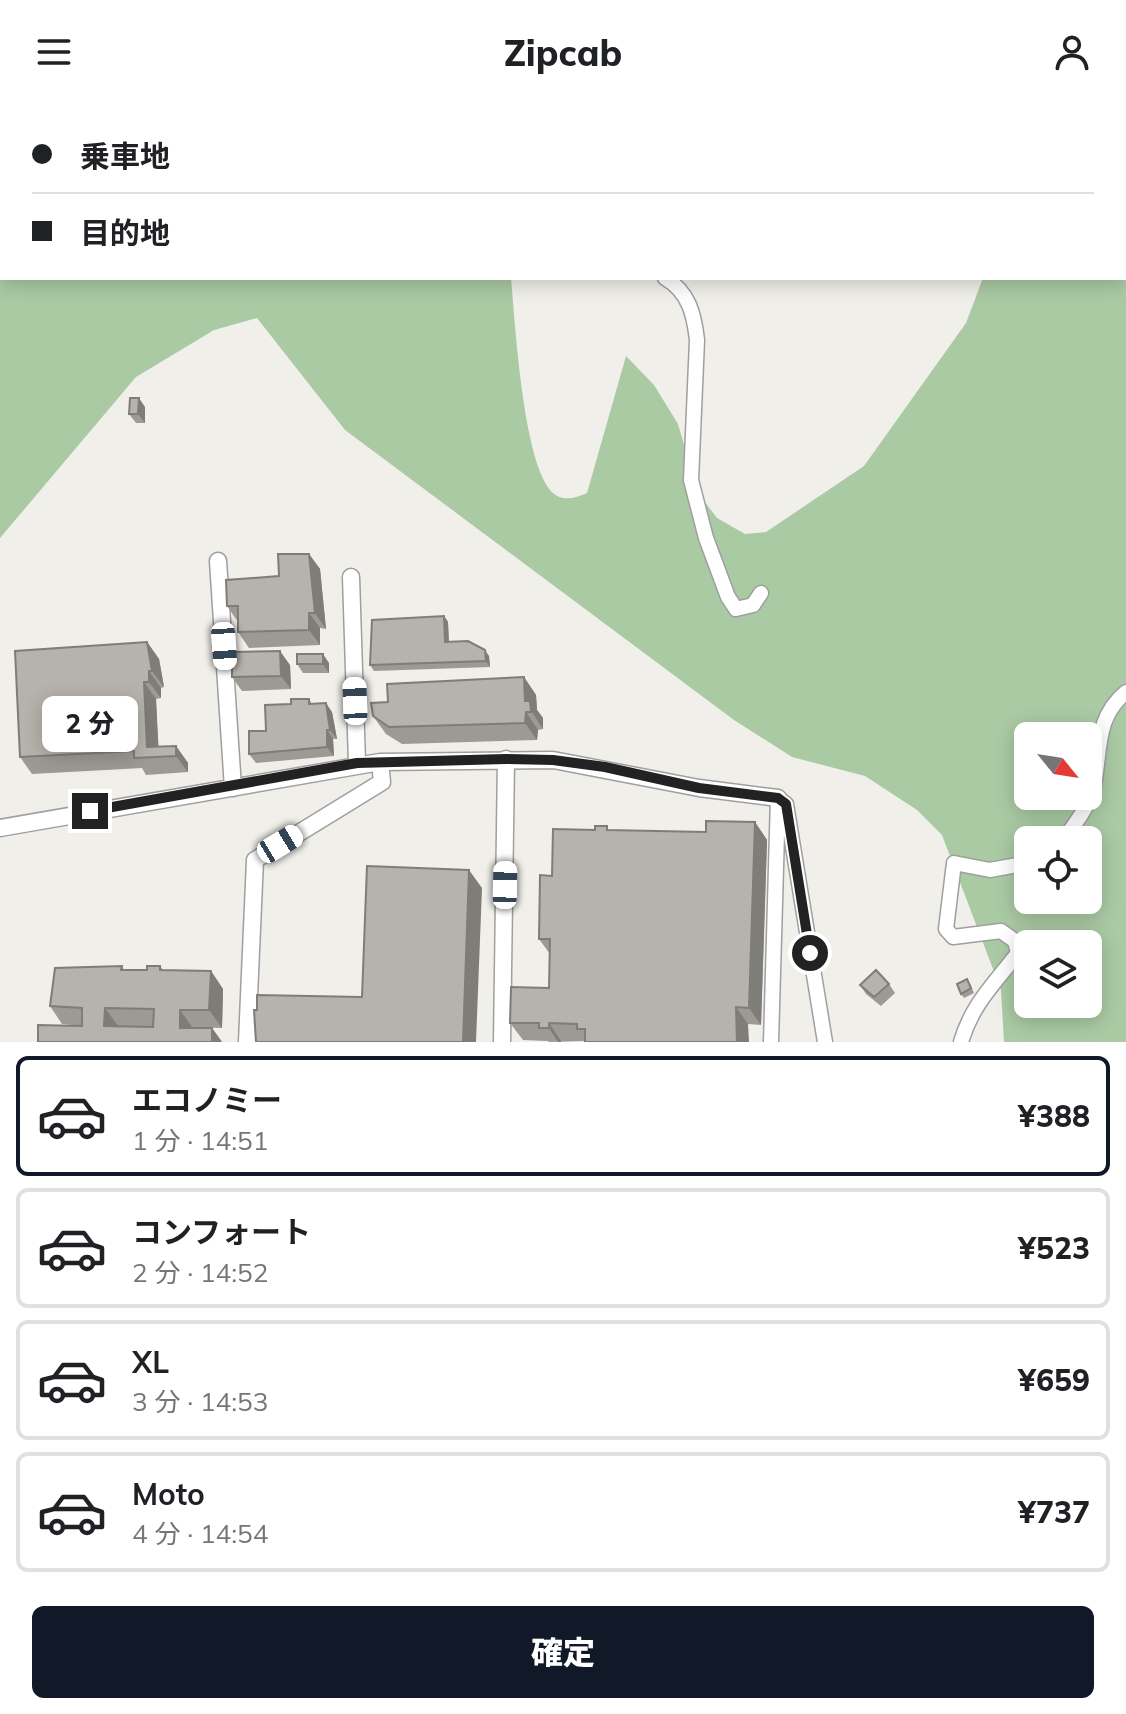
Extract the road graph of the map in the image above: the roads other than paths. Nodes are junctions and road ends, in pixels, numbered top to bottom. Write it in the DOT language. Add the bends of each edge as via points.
graph roads {
  1 [pos="668,280"];
  2 [pos="218,561"];
  3 [pos="351,577"];
  4 [pos="761,593"];
  5 [pos="1126,692"];
  6 [pos="506,759"];
  7 [pos="380,762"];
  8 [pos="357,763"];
  9 [pos="233,788"];
  10 [pos="778,798"];
  11 [pos="1071,826"];
  12 [pos="0,828"];
  13 [pos="1014,866"];
  14 [pos="247,1042"];
  15 [pos="502,1042"];
  16 [pos="771,1042"];
  17 [pos="825,1042"];
  18 [pos="961,1042"];
  1 -- 4 [label="street" via="688,300 694,319 691,480 706,538 736,609 753,605"];
  2 -- 9 [label="street"];
  3 -- 8 [label="street"];
  5 -- 11 [label="street" via="1102,722 1091,796"];
  6 -- 7 [label="street"];
  6 -- 10 [label="street" via="605,767 699,788"];
  6 -- 15 [label="street"];
  7 -- 8 [label="street"];
  7 -- 14 [label="street" via="382,782 255,860"];
  8 -- 9 [label="street"];
  9 -- 12 [label="street"];
  10 -- 16 [label="street"];
  10 -- 17 [label="street" via="786,804"];
  13 -- 18 [label="street" via="990,870 954,863 946,929 953,937 1001,931 1015,941 1018,953 986,988"];
}
